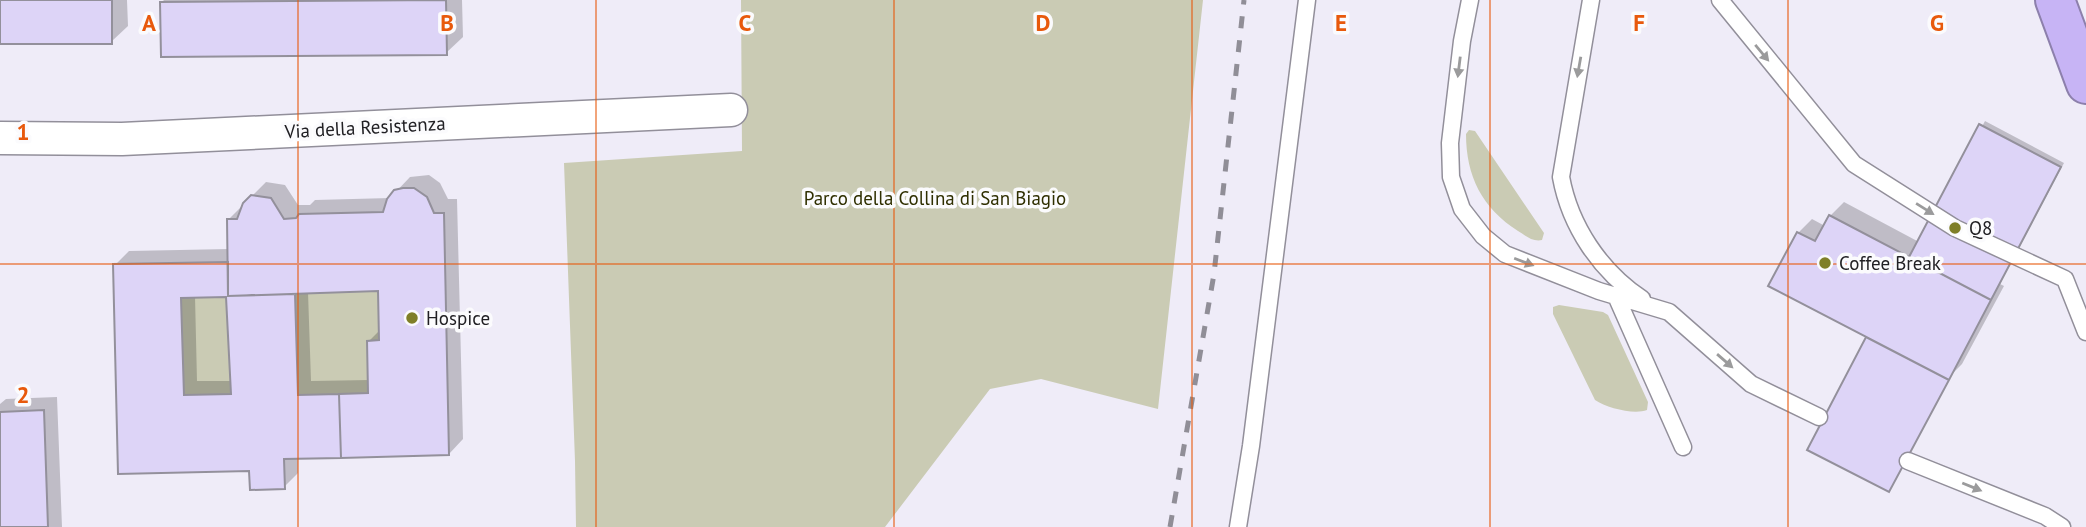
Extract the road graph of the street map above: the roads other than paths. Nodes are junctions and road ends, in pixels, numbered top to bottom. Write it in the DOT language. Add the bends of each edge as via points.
graph roads {
  1 [pos="1307,0"];
  2 [pos="1470,0"];
  3 [pos="1591,0"];
  4 [pos="1720,0"];
  5 [pos="2055,0"];
  6 [pos="2086,84"];
  7 [pos="731,110"];
  8 [pos="0,138"];
  9 [pos="1616,296"];
  10 [pos="1654,307"];
  11 [pos="2086,332"];
  12 [pos="1819,417"];
  13 [pos="1683,447"];
  14 [pos="1909,461"];
  15 [pos="1238,527"];
  16 [pos="2062,527"];
  1 -- 15 [label="lane"];
  2 -- 9 [label="lane, one-way" via="1450,143 1451,177 1462,209 1505,254"];
  3 -- 10 [label="lane, one-way" via="1561,177 1565,199 1590,247 1623,285"];
  4 -- 11 [label="lane, one-way" via="1854,164 1955,228 2065,279"];
  5 -- 6 [label="highway"];
  7 -- 8 [label="street, Via della Resistenza" via="688,102 122,139"];
  9 -- 10 [label="lane"];
  9 -- 13 [label="lane"];
  10 -- 12 [label="lane, one-way" via="1669,312 1751,384"];
  14 -- 16 [label="lane, one-way" via="2046,516"];
}
